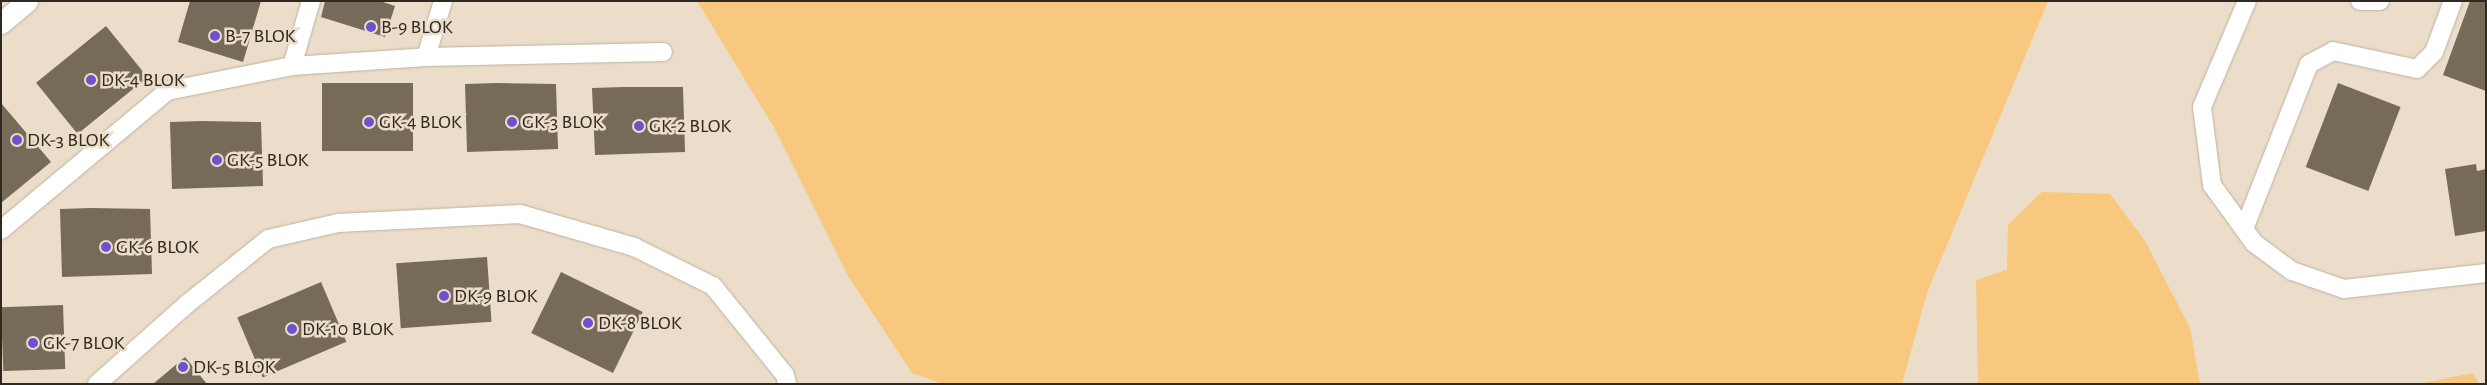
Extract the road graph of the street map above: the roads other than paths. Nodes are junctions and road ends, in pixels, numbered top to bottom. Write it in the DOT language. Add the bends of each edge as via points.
graph roads {
  1 [pos="27,1"];
  2 [pos="311,1"];
  3 [pos="443,1"];
  4 [pos="2247,1"];
  5 [pos="2360,1"];
  6 [pos="2380,1"];
  7 [pos="2453,1"];
  8 [pos="1,23"];
  9 [pos="663,52"];
  10 [pos="426,57"];
  11 [pos="292,66"];
  12 [pos="2244,229"];
  13 [pos="1,230"];
  14 [pos="2486,273"];
  15 [pos="97,384"];
  16 [pos="787,384"];
  1 -- 8 [label="street"];
  2 -- 11 [label="street"];
  3 -- 10 [label="street"];
  4 -- 12 [label="street" via="2202,107 2212,186"];
  5 -- 6 [label="street"];
  7 -- 12 [label="street" via="2434,52 2417,69 2332,51 2309,64"];
  9 -- 10 [label="street"];
  10 -- 11 [label="street"];
  11 -- 13 [label="street" via="167,91"];
  12 -- 14 [label="street" via="2254,242 2292,271 2344,290"];
  15 -- 16 [label="street" via="187,304 268,239 338,223 520,214 634,247 713,286 785,375"];
}
